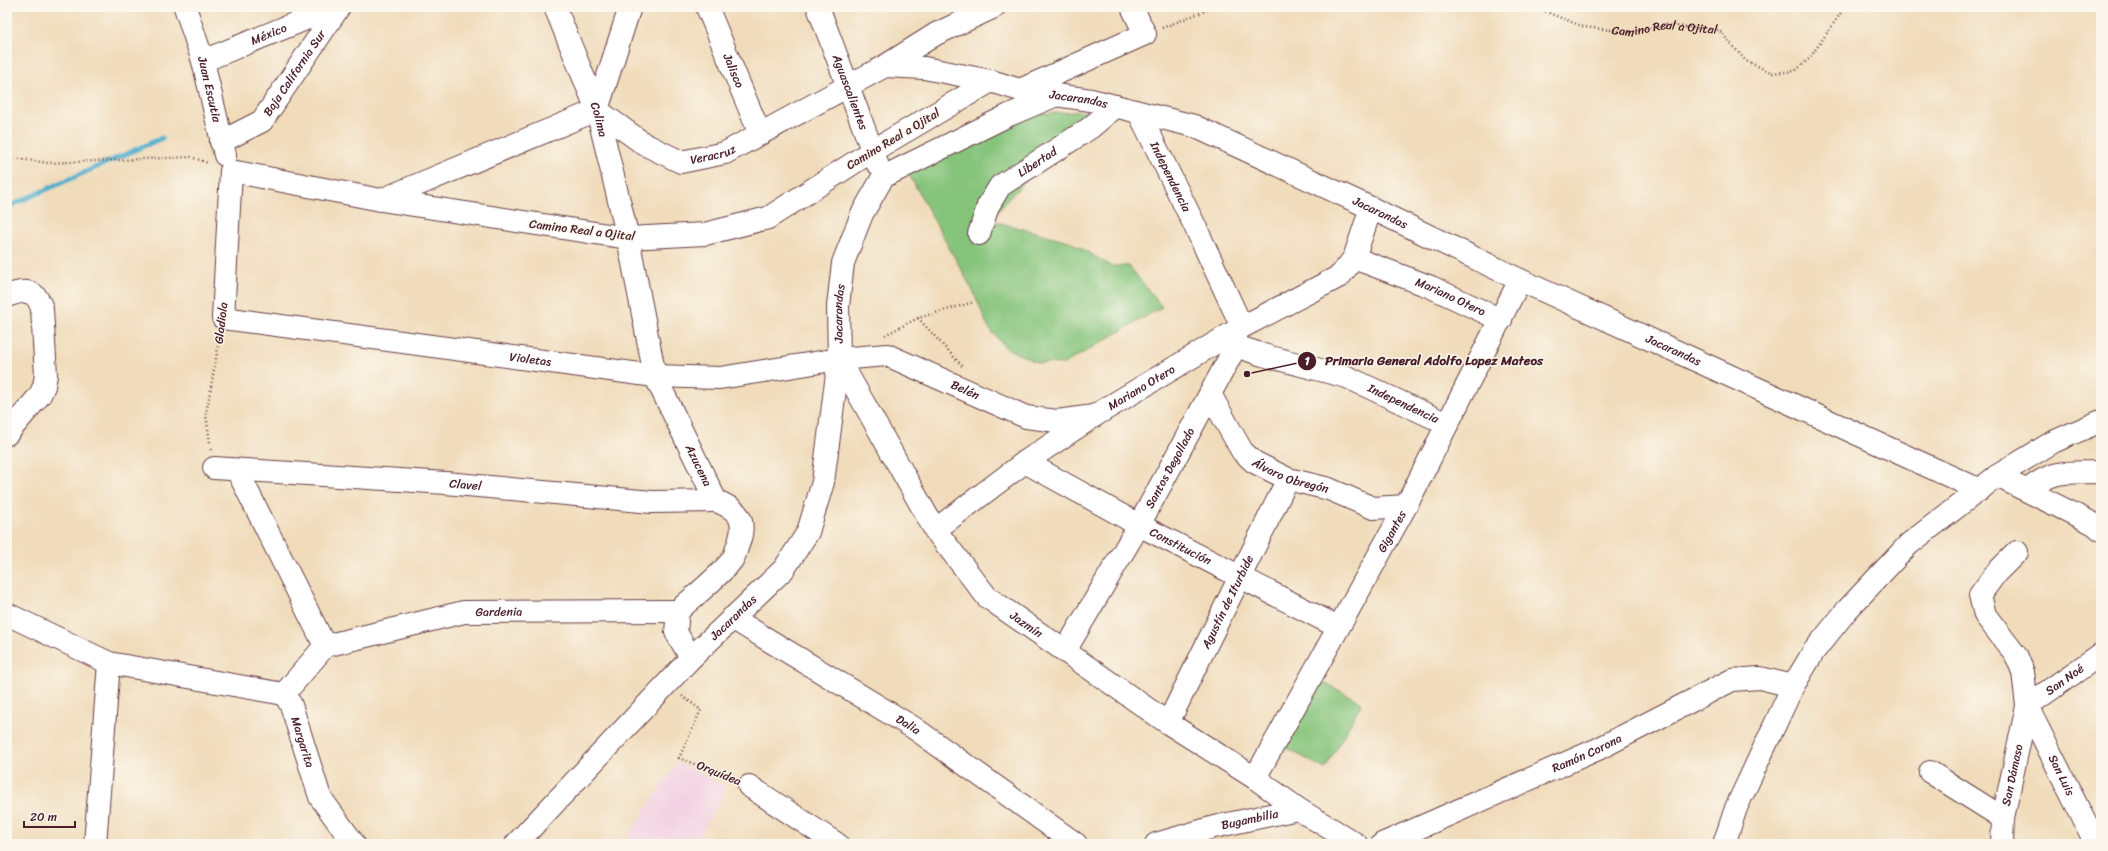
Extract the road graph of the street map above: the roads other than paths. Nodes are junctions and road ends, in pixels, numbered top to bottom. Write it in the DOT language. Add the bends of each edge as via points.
graph roads {
  1 [pos="185,7"];
  2 [pos="335,7"];
  3 [pos="339,7"];
  4 [pos="555,7"];
  5 [pos="630,7"];
  6 [pos="707,7"];
  7 [pos="818,7"];
  8 [pos="994,7"];
  9 [pos="1132,7"];
  10 [pos="202,61"];
  11 [pos="885,66"];
  12 [pos="991,81"];
  13 [pos="847,86"];
  14 [pos="1020,90"];
  15 [pos="1054,96"];
  16 [pos="1116,106"];
  17 [pos="597,110"];
  18 [pos="1139,113"];
  19 [pos="760,134"];
  20 [pos="221,142"];
  21 [pos="872,151"];
  22 [pos="231,174"];
  23 [pos="883,177"];
  24 [pos="381,200"];
  25 [pos="1371,208"];
  26 [pos="979,234"];
  27 [pos="628,238"];
  28 [pos="1354,258"];
  29 [pos="1520,280"];
  30 [pos="7,296"];
  31 [pos="223,318"];
  32 [pos="1501,320"];
  33 [pos="1234,337"];
  34 [pos="839,359"];
  35 [pos="655,376"];
  36 [pos="1210,394"];
  37 [pos="1094,416"];
  38 [pos="2101,421"];
  39 [pos="1447,424"];
  40 [pos="7,434"];
  41 [pos="1026,462"];
  42 [pos="214,468"];
  43 [pos="237,470"];
  44 [pos="2101,472"];
  45 [pos="1997,476"];
  46 [pos="1288,479"];
  47 [pos="1980,490"];
  48 [pos="2028,490"];
  49 [pos="716,501"];
  50 [pos="1406,506"];
  51 [pos="1140,525"];
  52 [pos="935,530"];
  53 [pos="2101,530"];
  54 [pos="2017,552"];
  55 [pos="1241,577"];
  56 [pos="678,611"];
  57 [pos="7,614"];
  58 [pos="732,618"];
  59 [pos="1338,627"];
  60 [pos="325,646"];
  61 [pos="1065,651"];
  62 [pos="2101,654"];
  63 [pos="691,658"];
  64 [pos="109,663"];
  65 [pos="1793,686"];
  66 [pos="284,694"];
  67 [pos="2027,706"];
  68 [pos="1168,724"];
  69 [pos="1930,772"];
  70 [pos="1255,778"];
  71 [pos="749,786"];
  72 [pos="1298,809"];
  73 [pos="2003,818"];
  74 [pos="95,844"];
  75 [pos="354,844"];
  76 [pos="516,844"];
  77 [pos="837,844"];
  78 [pos="1076,844"];
  79 [pos="1156,844"];
  80 [pos="1356,844"];
  81 [pos="1382,844"];
  82 [pos="1724,844"];
  83 [pos="2002,844"];
  84 [pos="2096,844"];
  1 -- 10 [label="street, Juan Escutia"];
  2 -- 10 [label="street, México"];
  3 -- 20 [label="street, Baja California Sur" via="262,121"];
  4 -- 17 [label="street, Colima"];
  5 -- 17 [label="street"];
  6 -- 19 [label="street, Jalisco"];
  7 -- 13 [label="street, Aguascalientes"];
  8 -- 11 [label="street, Veracruz" via="936,34"];
  9 -- 14 [label="street" via="1145,34"];
  10 -- 20 [label="street, Juan Escutia"];
  11 -- 12 [label="street" via="924,68"];
  11 -- 13 [label="street, Veracruz"];
  12 -- 14 [label="street"];
  12 -- 21 [label="street, Camino Real a Ojital"];
  13 -- 19 [label="street, Veracruz"];
  13 -- 21 [label="street, Aguascalientes"];
  14 -- 15 [label="street"];
  15 -- 16 [label="street, Jacarandas"];
  15 -- 23 [label="street, Jacarandas" via="1009,115"];
  16 -- 18 [label="street, Jacarandas"];
  16 -- 26 [label="street, Libertad" via="1090,128 1000,186 988,206"];
  17 -- 19 [label="street, Veracruz" via="644,144 681,162 725,153"];
  17 -- 24 [label="street"];
  17 -- 27 [label="street, Colima"];
  18 -- 25 [label="street, Jacarandas" via="1194,126"];
  18 -- 33 [label="street, Independencia" via="1194,224"];
  20 -- 22 [label="street, Juan Escutia"];
  21 -- 23 [label="street, Aguascalientes"];
  21 -- 27 [label="street, Camino Real a Ojital" via="768,218 706,234"];
  22 -- 24 [label="street, Camino Real a Ojital"];
  22 -- 31 [label="street, Gladiola"];
  23 -- 34 [label="street, Jacarandas" via="862,214 843,263 838,306"];
  24 -- 27 [label="street, Camino Real a Ojital"];
  25 -- 28 [label="street, Mariano Otero"];
  25 -- 29 [label="street, Jacarandas"];
  27 -- 35 [label="street, Azucena"];
  28 -- 32 [label="street, Mariano Otero" via="1431,287"];
  28 -- 33 [label="street, Mariano Otero" via="1340,276"];
  29 -- 32 [label="street, Gigantes"];
  29 -- 47 [label="street, Jacarandas"];
  30 -- 40 [label="street" via="20,291 33,293 39,300 42,309 46,375 40,395"];
  31 -- 35 [label="street, Violetas"];
  32 -- 39 [label="street, Gigantes"];
  33 -- 36 [label="street, Santos Degollado"];
  33 -- 37 [label="street, Mariano Otero"];
  33 -- 39 [label="street, Independencia" via="1263,355 1347,377"];
  34 -- 35 [label="street, Violetas" via="720,378"];
  34 -- 37 [label="street, Belén" via="887,355 1026,417 1057,421"];
  34 -- 52 [label="street, Jazmín"];
  34 -- 58 [label="street, Jacarandas" via="823,482 808,532 784,569"];
  35 -- 49 [label="street, Azucena"];
  36 -- 46 [label="street, Álvaro Obregón" via="1242,451 1254,462"];
  36 -- 51 [label="street, Santos Degollado"];
  37 -- 41 [label="street, Mariano Otero"];
  38 -- 45 [label="street" via="2053,442"];
  39 -- 50 [label="street, Gigantes"];
  41 -- 51 [label="street, Constitución"];
  41 -- 52 [label="street, Mariano Otero"];
  42 -- 43 [label="street, Clavel"];
  43 -- 49 [label="street, Clavel" via="446,483 652,502"];
  43 -- 60 [label="street"];
  44 -- 48 [label="street" via="2057,473 2040,479"];
  45 -- 47 [label="street"];
  45 -- 48 [label="street"];
  46 -- 50 [label="street, Álvaro Obregón" via="1329,489 1374,508"];
  46 -- 55 [label="street, Agustín de Iturbide"];
  47 -- 65 [label="street" via="1909,544 1847,610 1814,651"];
  48 -- 53 [label="street"];
  49 -- 56 [label="street, Azucena" via="730,506 738,514 743,525 742,534 733,559"];
  50 -- 59 [label="street, Gigantes"];
  51 -- 55 [label="street, Constitución"];
  51 -- 61 [label="street, Santos Degollado"];
  52 -- 61 [label="street, Jazmín" via="987,597"];
  54 -- 67 [label="street" via="1996,573 1980,595 1985,616 2017,657 2023,672"];
  55 -- 59 [label="street, Constitución"];
  55 -- 68 [label="street, Agustín de Iturbide"];
  56 -- 60 [label="street, Gardenia" via="464,612"];
  56 -- 63 [label="street" via="676,632"];
  57 -- 64 [label="street"];
  58 -- 63 [label="street, Jacarandas"];
  58 -- 78 [label="street, Dalia" via="914,728"];
  59 -- 70 [label="street, Gigantes"];
  60 -- 66 [label="street"];
  61 -- 68 [label="street, Jazmín"];
  62 -- 67 [label="street, San Noé"];
  63 -- 76 [label="street, Jacarandas"];
  64 -- 66 [label="street"];
  64 -- 74 [label="street"];
  65 -- 81 [label="street, Ramón Corona" via="1760,678 1732,680 1598,749"];
  65 -- 82 [label="street" via="1736,808"];
  66 -- 75 [label="street, Margarita" via="291,705 320,797"];
  67 -- 73 [label="street, San Dámaso"];
  67 -- 84 [label="street, San Luis"];
  68 -- 70 [label="street, Jazmín"];
  69 -- 73 [label="street"];
  70 -- 72 [label="street, Jazmín"];
  71 -- 77 [label="street, Orquídea"];
  72 -- 79 [label="street, Bugambilia" via="1214,827"];
  72 -- 80 [label="street"];
  73 -- 83 [label="street, San Dámaso"];
}
